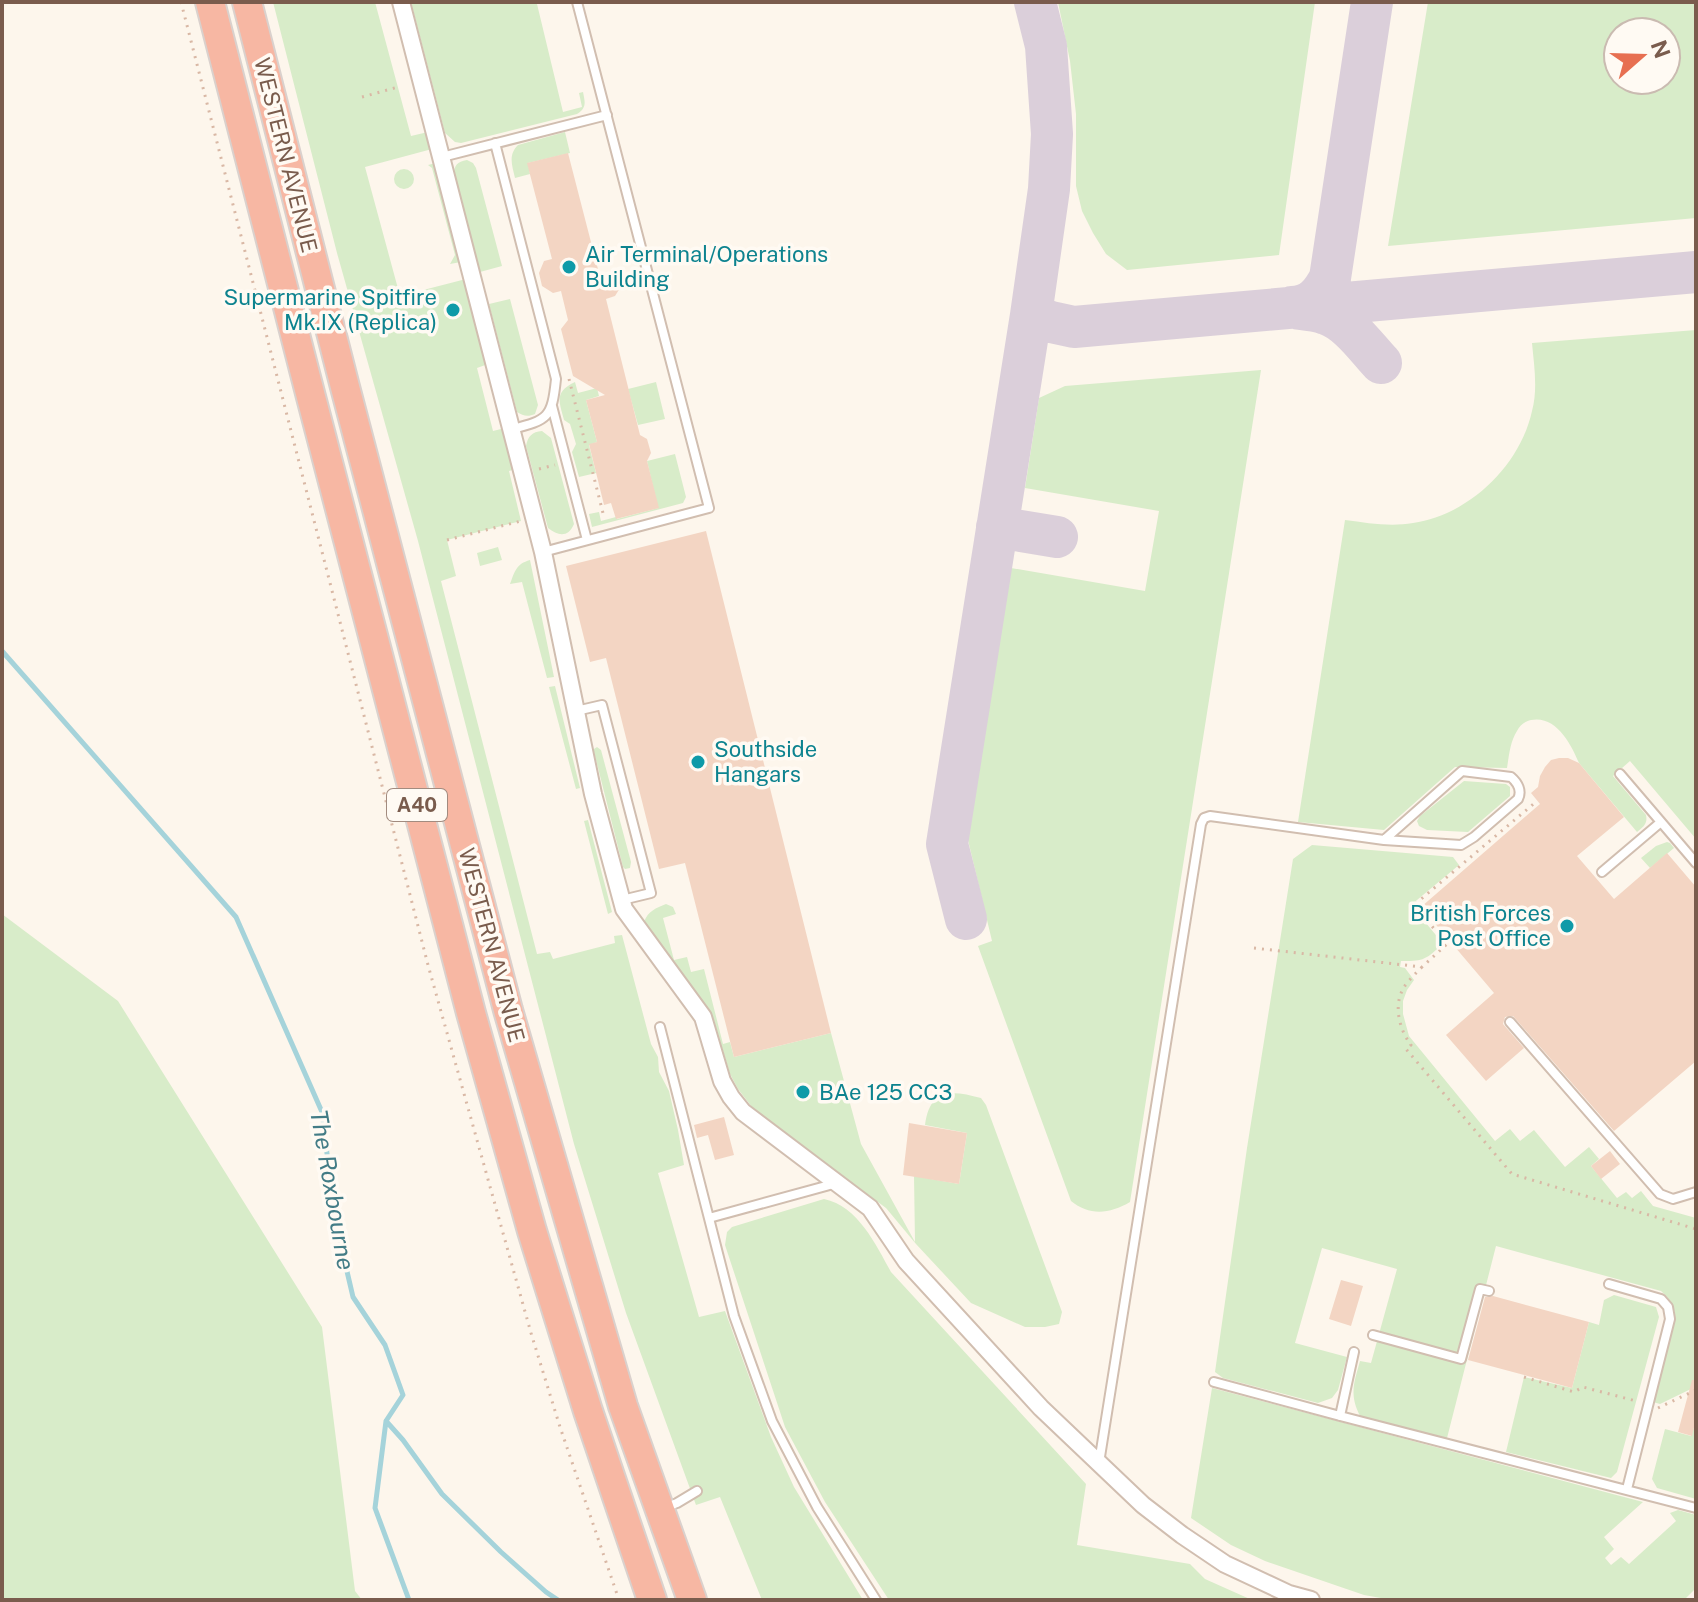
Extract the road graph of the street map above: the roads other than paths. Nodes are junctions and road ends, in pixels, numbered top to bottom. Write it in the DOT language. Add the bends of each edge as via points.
graph roads {
  1 [pos="210,2"];
  2 [pos="247,2"];
  3 [pos="401,2"];
  4 [pos="577,2"];
  5 [pos="607,115"];
  6 [pos="495,143"];
  7 [pos="441,157"];
  8 [pos="551,404"];
  9 [pos="512,429"];
  10 [pos="587,540"];
  11 [pos="543,552"];
  12 [pos="576,711"];
  13 [pos="1620,774"];
  14 [pos="1661,822"];
  15 [pos="1384,840"];
  16 [pos="1696,863"];
  17 [pos="1602,872"];
  18 [pos="621,900"];
  19 [pos="1510,1022"];
  20 [pos="660,1027"];
  21 [pos="837,1183"];
  22 [pos="1696,1192"];
  23 [pos="709,1218"];
  24 [pos="1609,1284"];
  25 [pos="1489,1291"];
  26 [pos="1373,1335"];
  27 [pos="1354,1352"];
  28 [pos="1214,1382"];
  29 [pos="1340,1416"];
  30 [pos="1099,1463"];
  31 [pos="1627,1489"];
  32 [pos="697,1491"];
  33 [pos="1673,1501"];
  34 [pos="1696,1508"];
  35 [pos="660,1509"];
  36 [pos="1663,1510"];
  37 [pos="652,1600"];
  38 [pos="692,1600"];
  39 [pos="876,1600"];
  40 [pos="1311,1600"];
  1 -- 37 [label="highway, WESTERN AVENUE / A40" via="475,1028 544,1271"];
  2 -- 35 [label="highway, WESTERN AVENUE / A40" via="508,1010 623,1406"];
  3 -- 7 [label="street"];
  4 -- 5 [label="lane"];
  5 -- 6 [label="lane"];
  5 -- 10 [label="lane" via="709,508"];
  6 -- 7 [label="lane"];
  6 -- 8 [label="lane" via="556,379"];
  7 -- 9 [label="street"];
  8 -- 9 [label="lane" via="542,421"];
  8 -- 10 [label="lane"];
  9 -- 11 [label="street"];
  10 -- 11 [label="lane"];
  11 -- 12 [label="street"];
  12 -- 18 [label="street"];
  12 -- 18 [label="lane" via="602,705 651,893"];
  13 -- 14 [label="lane"];
  14 -- 16 [label="lane"];
  14 -- 17 [label="lane"];
  15 -- 15 [label="lane" via="1462,771 1511,777 1519,788 1518,799 1461,845"];
  15 -- 30 [label="lane" via="1210,816 1201,824"];
  18 -- 21 [label="street" via="703,1017 731,1097 757,1124"];
  19 -- 22 [label="lane" via="1660,1194 1673,1199"];
  20 -- 23 [label="lane"];
  21 -- 23 [label="lane"];
  21 -- 30 [label="street" via="870,1208 906,1261"];
  23 -- 39 [label="lane" via="734,1316 772,1421 817,1507"];
  24 -- 31 [label="lane" via="1661,1299 1670,1319"];
  25 -- 26 [label="lane" via="1480,1289 1461,1359"];
  27 -- 29 [label="lane"];
  28 -- 29 [label="lane"];
  29 -- 31 [label="lane"];
  30 -- 40 [label="street" via="1143,1505 1225,1564"];
  31 -- 33 [label="lane"];
  32 -- 35 [label="lane"];
  33 -- 34 [label="lane"];
  33 -- 36 [label="lane"];
  35 -- 38 [label="highway, WESTERN AVENUE / A40"];
}
